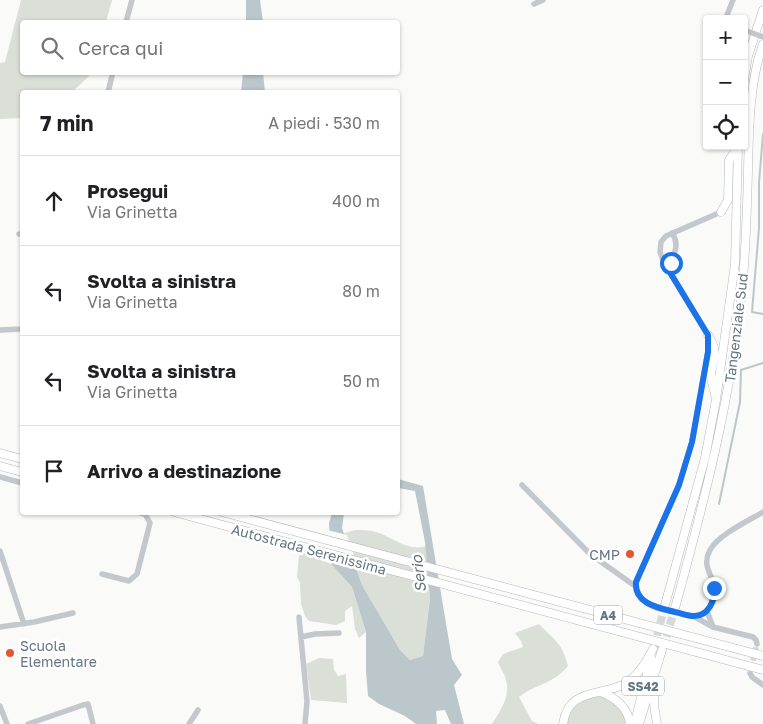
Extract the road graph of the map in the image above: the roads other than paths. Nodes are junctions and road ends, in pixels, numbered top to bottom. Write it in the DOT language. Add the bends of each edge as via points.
graph roads {
  1 [pos="132,0"];
  2 [pos="543,0"];
  3 [pos="733,0"];
  4 [pos="534,4"];
  5 [pos="763,10"];
  6 [pos="728,15"];
  7 [pos="127,20"];
  8 [pos="748,31"];
  9 [pos="763,37"];
  10 [pos="763,44"];
  11 [pos="761,52"];
  12 [pos="747,60"];
  13 [pos="112,75"];
  14 [pos="108,90"];
  15 [pos="735,150"];
  16 [pos="738,150"];
  17 [pos="721,212"];
  18 [pos="672,233"];
  19 [pos="671,274"];
  20 [pos="20,328"];
  21 [pos="0,330"];
  22 [pos="708,335"];
  23 [pos="716,400"];
  24 [pos="0,453"];
  25 [pos="20,458"];
  26 [pos="0,466"];
  27 [pos="20,471"];
  28 [pos="0,477"];
  29 [pos="20,482"];
  30 [pos="522,484"];
  31 [pos="763,512"];
  32 [pos="146,515"];
  33 [pos="185,515"];
  34 [pos="233,515"];
  35 [pos="0,551"];
  36 [pos="102,574"];
  37 [pos="635,586"];
  38 [pos="666,606"];
  39 [pos="675,608"];
  40 [pos="707,611"];
  41 [pos="73,613"];
  42 [pos="693,616"];
  43 [pos="299,617"];
  44 [pos="24,624"];
  45 [pos="0,627"];
  46 [pos="713,627"];
  47 [pos="339,634"];
  48 [pos="300,637"];
  49 [pos="757,644"];
  50 [pos="662,650"];
  51 [pos="763,656"];
  52 [pos="658,669"];
  53 [pos="763,670"];
  54 [pos="750,674"];
  55 [pos="763,685"];
  56 [pos="601,692"];
  57 [pos="0,706"];
  58 [pos="198,710"];
  59 [pos="7,724"];
  60 [pos="28,724"];
  61 [pos="93,724"];
  62 [pos="189,724"];
  63 [pos="304,724"];
  64 [pos="563,724"];
  65 [pos="630,724"];
  66 [pos="635,724"];
  67 [pos="639,724"];
  68 [pos="657,724"];
  1 -- 7 [label="street"];
  2 -- 4 [label="street"];
  3 -- 6 [label="street"];
  5 -- 12 [label="highway"];
  8 -- 9 [label="street, bridge"];
  10 -- 11 [label="highway, Tangenziale Sud"];
  11 -- 39 [label="highway, Tangenziale Sud" via="750,116 745,251 734,354 713,464"];
  13 -- 14 [label="street"];
  15 -- 17 [label="highway" via="729,160 728,200"];
  16 -- 23 [label="highway, Tangenziale Sud" via="735,264"];
  17 -- 18 [label="street"];
  18 -- 19 [label="street" via="677,247"];
  18 -- 19 [label="street" via="663,238 659,247"];
  19 -- 22 [label="street"];
  20 -- 21 [label="street"];
  22 -- 23 [label="highway" via="715,350 711,377"];
  22 -- 37 [label="street" via="708,352 692,442 679,485"];
  23 -- 38 [label="highway, Tangenziale Sud" via="705,458"];
  24 -- 25 [label="highway"];
  26 -- 27 [label="highway"];
  28 -- 29 [label="street"];
  30 -- 37 [label="street" via="590,554"];
  31 -- 40 [label="street" via="724,536 710,550 707,566 715,594"];
  32 -- 36 [label="street" via="150,523 137,574 129,581"];
  33 -- 53 [label="highway, Autostrada Serenissima / A4"];
  34 -- 51 [label="highway, Autostrada Serenissima / A4"];
  35 -- 44 [label="street"];
  37 -- 42 [label="street" via="640,597 654,606"];
  40 -- 42 [label="street"];
  40 -- 46 [label="street"];
  41 -- 44 [label="street"];
  42 -- 46 [label="street"];
  43 -- 48 [label="street"];
  44 -- 45 [label="street"];
  46 -- 49 [label="street" via="753,637"];
  47 -- 48 [label="street"];
  48 -- 63 [label="street" via="307,701"];
  50 -- 52 [label="highway, SS42"];
  52 -- 67 [label="highway, SS42"];
  52 -- 68 [label="highway" via="654,692"];
  54 -- 55 [label="street"];
  56 -- 64 [label="highway" via="584,695 573,702"];
  56 -- 65 [label="highway" via="624,707"];
  56 -- 66 [label="highway, SS42" via="631,679 653,649"];
  57 -- 59 [label="street"];
  58 -- 62 [label="street"];
  60 -- 61 [label="street" via="83,704 88,704"];
}
